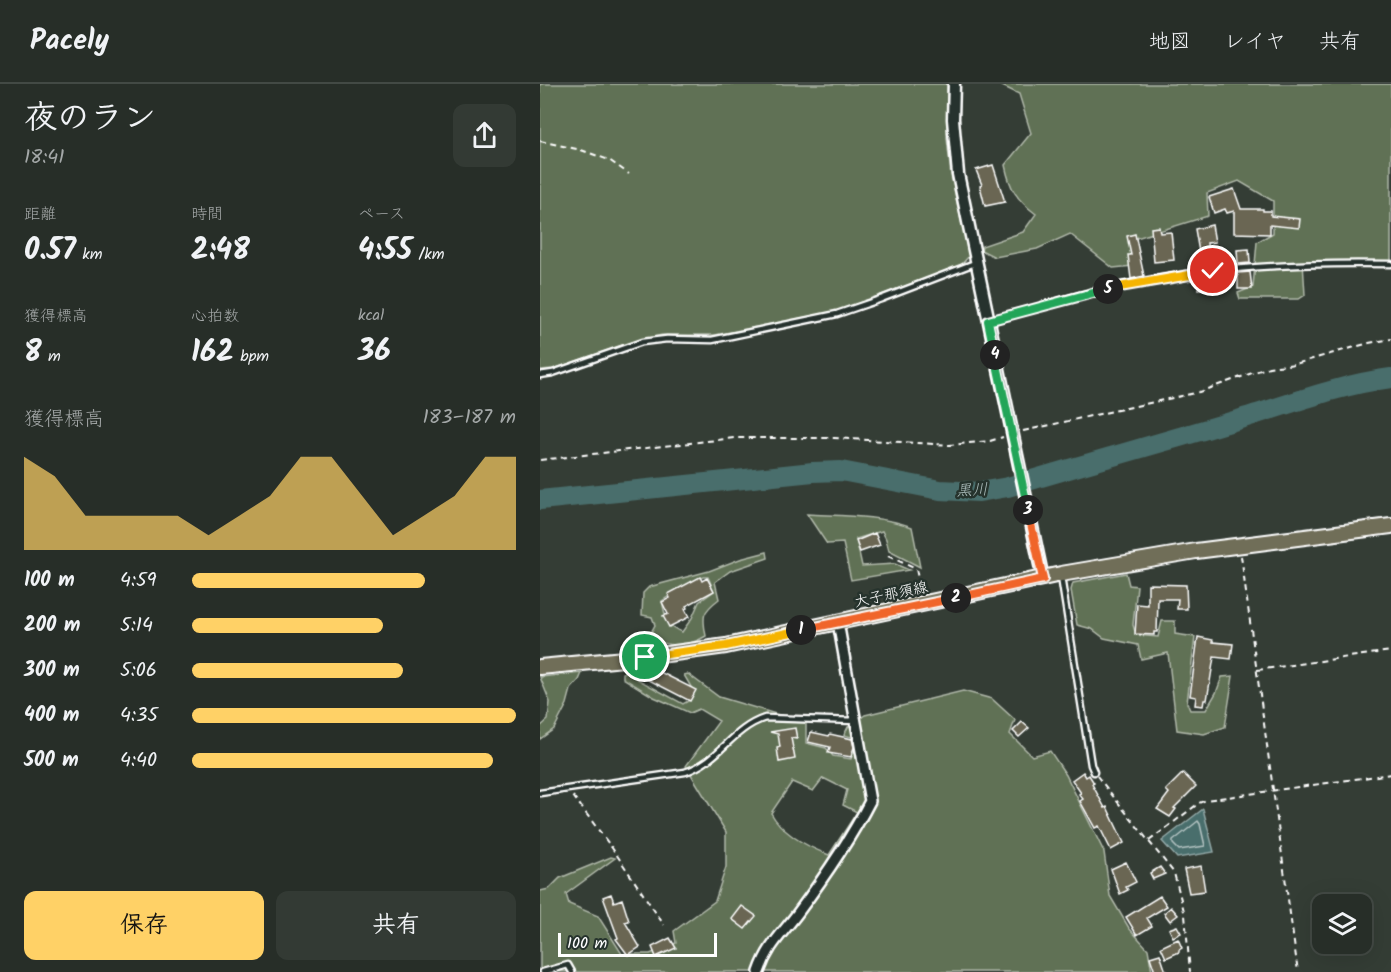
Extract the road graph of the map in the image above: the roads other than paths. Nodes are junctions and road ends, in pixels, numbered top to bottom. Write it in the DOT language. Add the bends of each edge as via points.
graph roads {
  1 [pos="954,84"];
  2 [pos="975,263"];
  3 [pos="1391,264"];
  4 [pos="988,321"];
  5 [pos="540,375"];
  6 [pos="1391,526"];
  7 [pos="1061,574"];
  8 [pos="1043,579"];
  9 [pos="838,622"];
  10 [pos="540,668"];
  11 [pos="857,721"];
  12 [pos="1094,772"];
  13 [pos="540,793"];
  14 [pos="543,972"];
  15 [pos="572,972"];
  16 [pos="759,972"];
  1 -- 2 [label="street" via="958,174"];
  2 -- 4 [label="street"];
  2 -- 5 [label="lane" via="837,314 712,340 642,342"];
  3 -- 4 [label="lane" via="1213,271 1099,291"];
  4 -- 8 [label="street"];
  6 -- 7 [label="main road, 大子那須線" via="1196,551"];
  7 -- 8 [label="main road, 大子那須線"];
  7 -- 12 [label="lane"];
  8 -- 9 [label="main road, 大子那須線"];
  9 -- 10 [label="main road, 大子那須線" via="726,646"];
  9 -- 11 [label="street"];
  11 -- 13 [label="lane" via="765,718 742,729 699,768"];
  11 -- 16 [label="street" via="870,801 833,862 773,942"];
  14 -- 15 [label="lane" via="568,965"];
}
